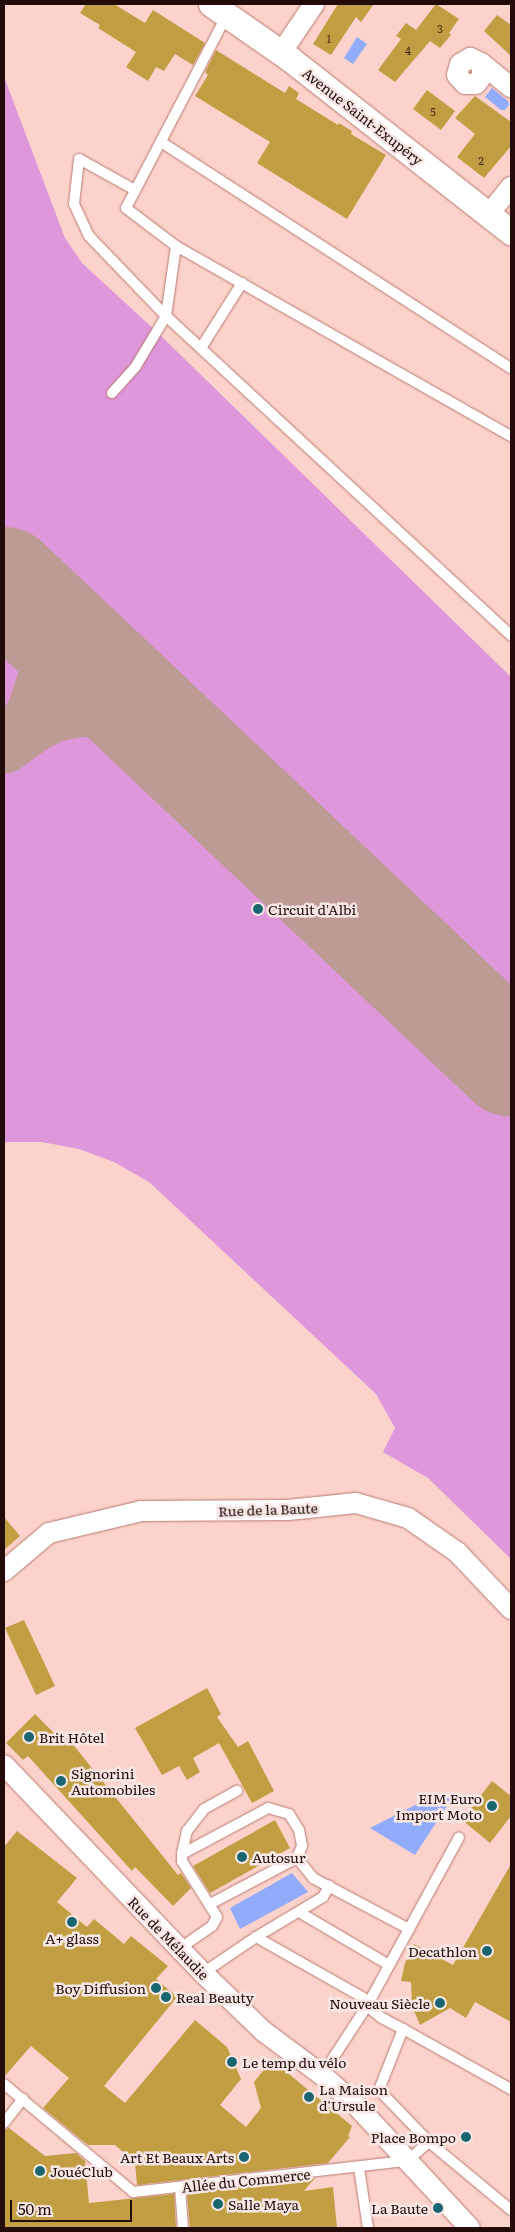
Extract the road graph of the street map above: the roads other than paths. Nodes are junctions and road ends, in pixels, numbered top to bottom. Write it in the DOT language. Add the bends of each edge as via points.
graph roads {
  1 [pos="314,4"];
  2 [pos="219,9"];
  3 [pos="282,53"];
  4 [pos="480,63"];
  5 [pos="511,87"];
  6 [pos="161,142"];
  7 [pos="511,187"];
  8 [pos="136,190"];
  9 [pos="489,214"];
  10 [pos="511,232"];
  11 [pos="176,246"];
  12 [pos="242,284"];
  13 [pos="166,316"];
  14 [pos="201,348"];
  15 [pos="511,368"];
  16 [pos="112,393"];
  17 [pos="511,436"];
  18 [pos="511,636"];
  19 [pos="4,1572"];
  20 [pos="511,1609"];
  21 [pos="4,1765"];
  22 [pos="237,1792"];
  23 [pos="459,1837"];
  24 [pos="182,1854"];
  25 [pos="297,1858"];
  26 [pos="329,1886"];
  27 [pos="210,1904"];
  28 [pos="299,1912"];
  29 [pos="409,1928"];
  30 [pos="256,1937"];
  31 [pos="179,1949"];
  32 [pos="389,1965"];
  33 [pos="203,1973"];
  34 [pos="368,2004"];
  35 [pos="403,2029"];
  36 [pos="322,2075"];
  37 [pos="4,2084"];
  38 [pos="511,2089"];
  39 [pos="23,2099"];
  40 [pos="4,2123"];
  41 [pos="429,2142"];
  42 [pos="407,2161"];
  43 [pos="359,2168"];
  44 [pos="180,2187"];
  45 [pos="511,2210"];
  46 [pos="183,2228"];
  47 [pos="368,2228"];
  48 [pos="470,2228"];
  1 -- 3 [label="street"];
  2 -- 3 [label="street, Avenue Saint-Exupéry"];
  2 -- 6 [label="lane"];
  3 -- 9 [label="street, Avenue Saint-Exupéry"];
  4 -- 5 [label="street"];
  6 -- 8 [label="lane"];
  6 -- 15 [label="lane"];
  7 -- 9 [label="street"];
  8 -- 11 [label="lane" via="126,208"];
  8 -- 13 [label="lane" via="79,159 74,204 88,236"];
  9 -- 10 [label="street, Avenue Saint-Exupéry"];
  11 -- 12 [label="lane"];
  11 -- 13 [label="lane"];
  12 -- 14 [label="lane"];
  12 -- 17 [label="lane"];
  13 -- 14 [label="lane"];
  13 -- 16 [label="lane" via="136,366"];
  14 -- 18 [label="lane"];
  19 -- 20 [label="street, Rue de la Baute" via="49,1533 142,1510 288,1510 356,1504 408,1518 457,1552"];
  21 -- 31 [label="street, Rue de Mélaudie"];
  22 -- 24 [label="lane" via="204,1809 187,1831"];
  23 -- 29 [label="lane"];
  24 -- 25 [label="lane" via="268,1808 289,1814 299,1830 302,1846"];
  24 -- 27 [label="lane" via="182,1861"];
  25 -- 26 [label="lane" via="314,1878"];
  25 -- 27 [label="lane"];
  26 -- 28 [label="lane" via="323,1897"];
  26 -- 29 [label="lane"];
  27 -- 31 [label="lane" via="217,1917 212,1926"];
  28 -- 30 [label="lane"];
  28 -- 32 [label="lane"];
  29 -- 32 [label="lane"];
  30 -- 33 [label="lane"];
  30 -- 34 [label="lane"];
  31 -- 33 [label="street, Rue de Mélaudie"];
  32 -- 34 [label="lane"];
  33 -- 36 [label="street, Rue de Mélaudie" via="263,2031"];
  34 -- 35 [label="lane" via="382,2018"];
  34 -- 36 [label="lane"];
  35 -- 38 [label="lane"];
  35 -- 41 [label="lane" via="379,2090"];
  36 -- 42 [label="street, Rue de Mélaudie" via="355,2104"];
  37 -- 39 [label="lane, Allée du Commerce"];
  39 -- 40 [label="lane"];
  39 -- 44 [label="lane, Allée du Commerce" via="134,2192"];
  41 -- 42 [label="lane"];
  41 -- 45 [label="lane"];
  42 -- 43 [label="lane, Allée du Commerce"];
  42 -- 48 [label="street, Rue de Mélaudie"];
  43 -- 44 [label="lane, Allée du Commerce"];
  43 -- 47 [label="lane"];
  44 -- 46 [label="lane"];
}
